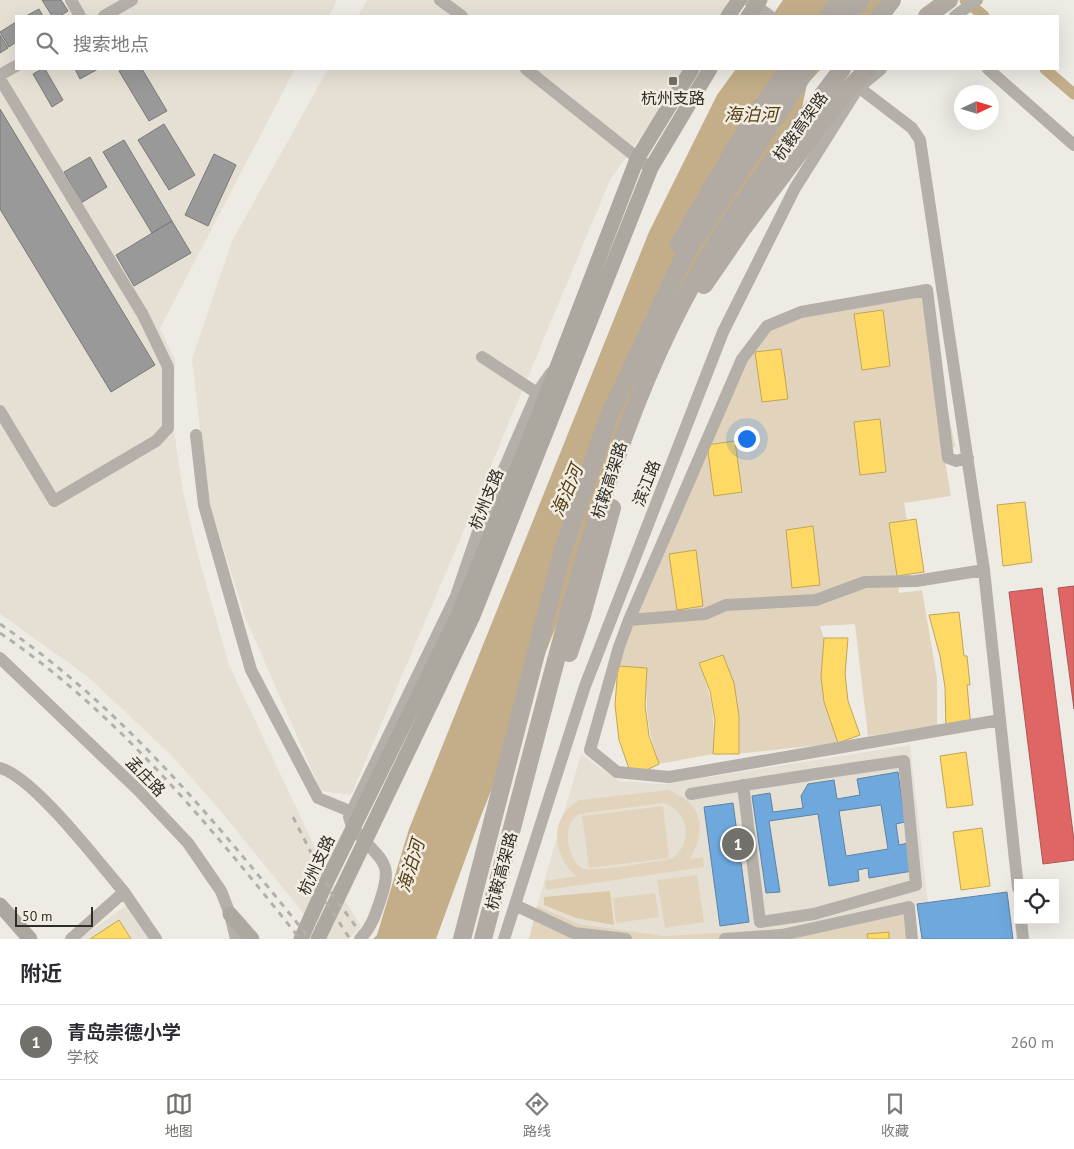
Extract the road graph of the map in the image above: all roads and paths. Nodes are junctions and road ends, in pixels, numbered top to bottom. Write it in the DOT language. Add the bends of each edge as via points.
graph roads {
  1 [pos="71,0"];
  2 [pos="132,0"];
  3 [pos="440,0"];
  4 [pos="739,0"];
  5 [pos="841,0"];
  6 [pos="861,0"];
  7 [pos="892,0"];
  8 [pos="977,0"];
  9 [pos="954,11"];
  10 [pos="79,15"];
  11 [pos="106,15"];
  12 [pos="461,15"];
  13 [pos="729,15"];
  14 [pos="829,15"];
  15 [pos="849,15"];
  16 [pos="881,15"];
  17 [pos="932,15"];
  18 [pos="15,67"];
  19 [pos="527,70"];
  20 [pos="691,70"];
  21 [pos="709,70"];
  22 [pos="788,70"];
  23 [pos="806,70"];
  24 [pos="836,70"];
  25 [pos="866,70"];
  26 [pos="878,70"];
  27 [pos="989,70"];
  28 [pos="0,75"];
  29 [pos="0,79"];
  30 [pos="850,79"];
  31 [pos="1074,145"];
  32 [pos="637,159"];
  33 [pos="651,168"];
  34 [pos="482,357"];
  35 [pos="560,359"];
  36 [pos="537,393"];
  37 [pos="0,411"];
  38 [pos="544,422"];
  39 [pos="196,435"];
  40 [pos="968,458"];
  41 [pos="984,570"];
  42 [pos="556,578"];
  43 [pos="629,620"];
  44 [pos="0,658"];
  45 [pos="1000,720"];
  46 [pos="833,749"];
  47 [pos="0,768"];
  48 [pos="837,770"];
  49 [pos="525,781"];
  50 [pos="742,785"];
  51 [pos="691,794"];
  52 [pos="352,812"];
  53 [pos="1017,879"];
  54 [pos="124,892"];
  55 [pos="0,905"];
  56 [pos="515,905"];
  57 [pos="230,914"];
  58 [pos="1021,924"];
  59 [pos="234,938"];
  60 [pos="30,939"];
  61 [pos="71,939"];
  62 [pos="156,939"];
  63 [pos="252,939"];
  64 [pos="301,939"];
  65 [pos="318,939"];
  66 [pos="360,939"];
  67 [pos="462,939"];
  68 [pos="484,939"];
  69 [pos="504,939"];
  70 [pos="626,939"];
  71 [pos="726,939"];
  72 [pos="912,939"];
  73 [pos="1023,939"];
  1 -- 10 [label="street"];
  2 -- 11 [label="street"];
  3 -- 12 [label="street"];
  4 -- 13 [label="main road"];
  5 -- 14 [label="highway"];
  6 -- 15 [label="highway"];
  7 -- 16 [label="highway"];
  8 -- 9 [label="street"];
  9 -- 17 [label="highway"];
  18 -- 28 [label="street"];
  19 -- 32 [label="street"];
  20 -- 32 [label="main road, 杭州支路"];
  21 -- 33 [label="main road, 杭州支路"];
  22 -- 42 [label="highway" via="747,128 700,207 641,319 596,429 578,485"];
  23 -- 42 [label="highway, 杭鞍高架路" via="684,256 608,418"];
  24 -- 30 [label="street"];
  25 -- 49 [label="highway" via="835,105 743,228 708,279 683,324 638,429 582,615"];
  26 -- 30 [label="street, 滨江路"];
  27 -- 31 [label="street"];
  29 -- 37 [label="street" via="143,315 168,367 168,428 156,441 54,501"];
  30 -- 40 [label="street" via="912,128 920,140"];
  30 -- 49 [label="highway, 杭鞍高架路" via="748,197 706,260 670,328 628,424 582,562"];
  30 -- 56 [label="street, 滨江路" via="723,332 585,686"];
  32 -- 33 [label="street"];
  32 -- 35 [label="main road, 杭州支路"];
  33 -- 38 [label="main road, 杭州支路"];
  34 -- 36 [label="street"];
  35 -- 36 [label="street"];
  35 -- 38 [label="main road, 杭州支路"];
  36 -- 52 [label="street" via="482,517 456,596"];
  38 -- 64 [label="main road, 杭州支路" via="459,613"];
  38 -- 65 [label="main road, 杭州支路" via="472,616"];
  39 -- 52 [label="street" via="204,505 251,670 318,798"];
  40 -- 41 [label="street"];
  40 -- 43 [label="street" via="956,461 948,458 927,290 801,312 767,326 742,359"];
  41 -- 43 [label="street" via="916,581 865,582 816,600 726,605 705,614"];
  41 -- 45 [label="street"];
  42 -- 67 [label="highway, 杭鞍高架路"];
  43 -- 46 [label="street" via="590,750 617,772 669,777"];
  44 -- 57 [label="street, 孟庄路" via="138,790 188,843 221,891"];
  45 -- 46 [label="street"];
  45 -- 53 [label="street"];
  46 -- 48 [label="street"];
  47 -- 54 [label="street" via="8,770 45,802"];
  48 -- 50 [label="street"];
  48 -- 50 [label="street" via="904,761 916,884 814,914 760,922"];
  49 -- 68 [label="highway, 杭鞍高架路"];
  50 -- 51 [label="street"];
  52 -- 66 [label="street" via="350,825 381,859 387,880 374,921"];
  54 -- 61 [label="street"];
  54 -- 62 [label="street"];
  55 -- 60 [label="main road"];
  56 -- 69 [label="street, 滨江路"];
  56 -- 70 [label="street" via="574,933"];
  57 -- 59 [label="street, 孟庄路"];
  57 -- 63 [label="main road"];
  58 -- 73 [label="street"];
  71 -- 72 [label="street" via="782,935 908,906"];
}
